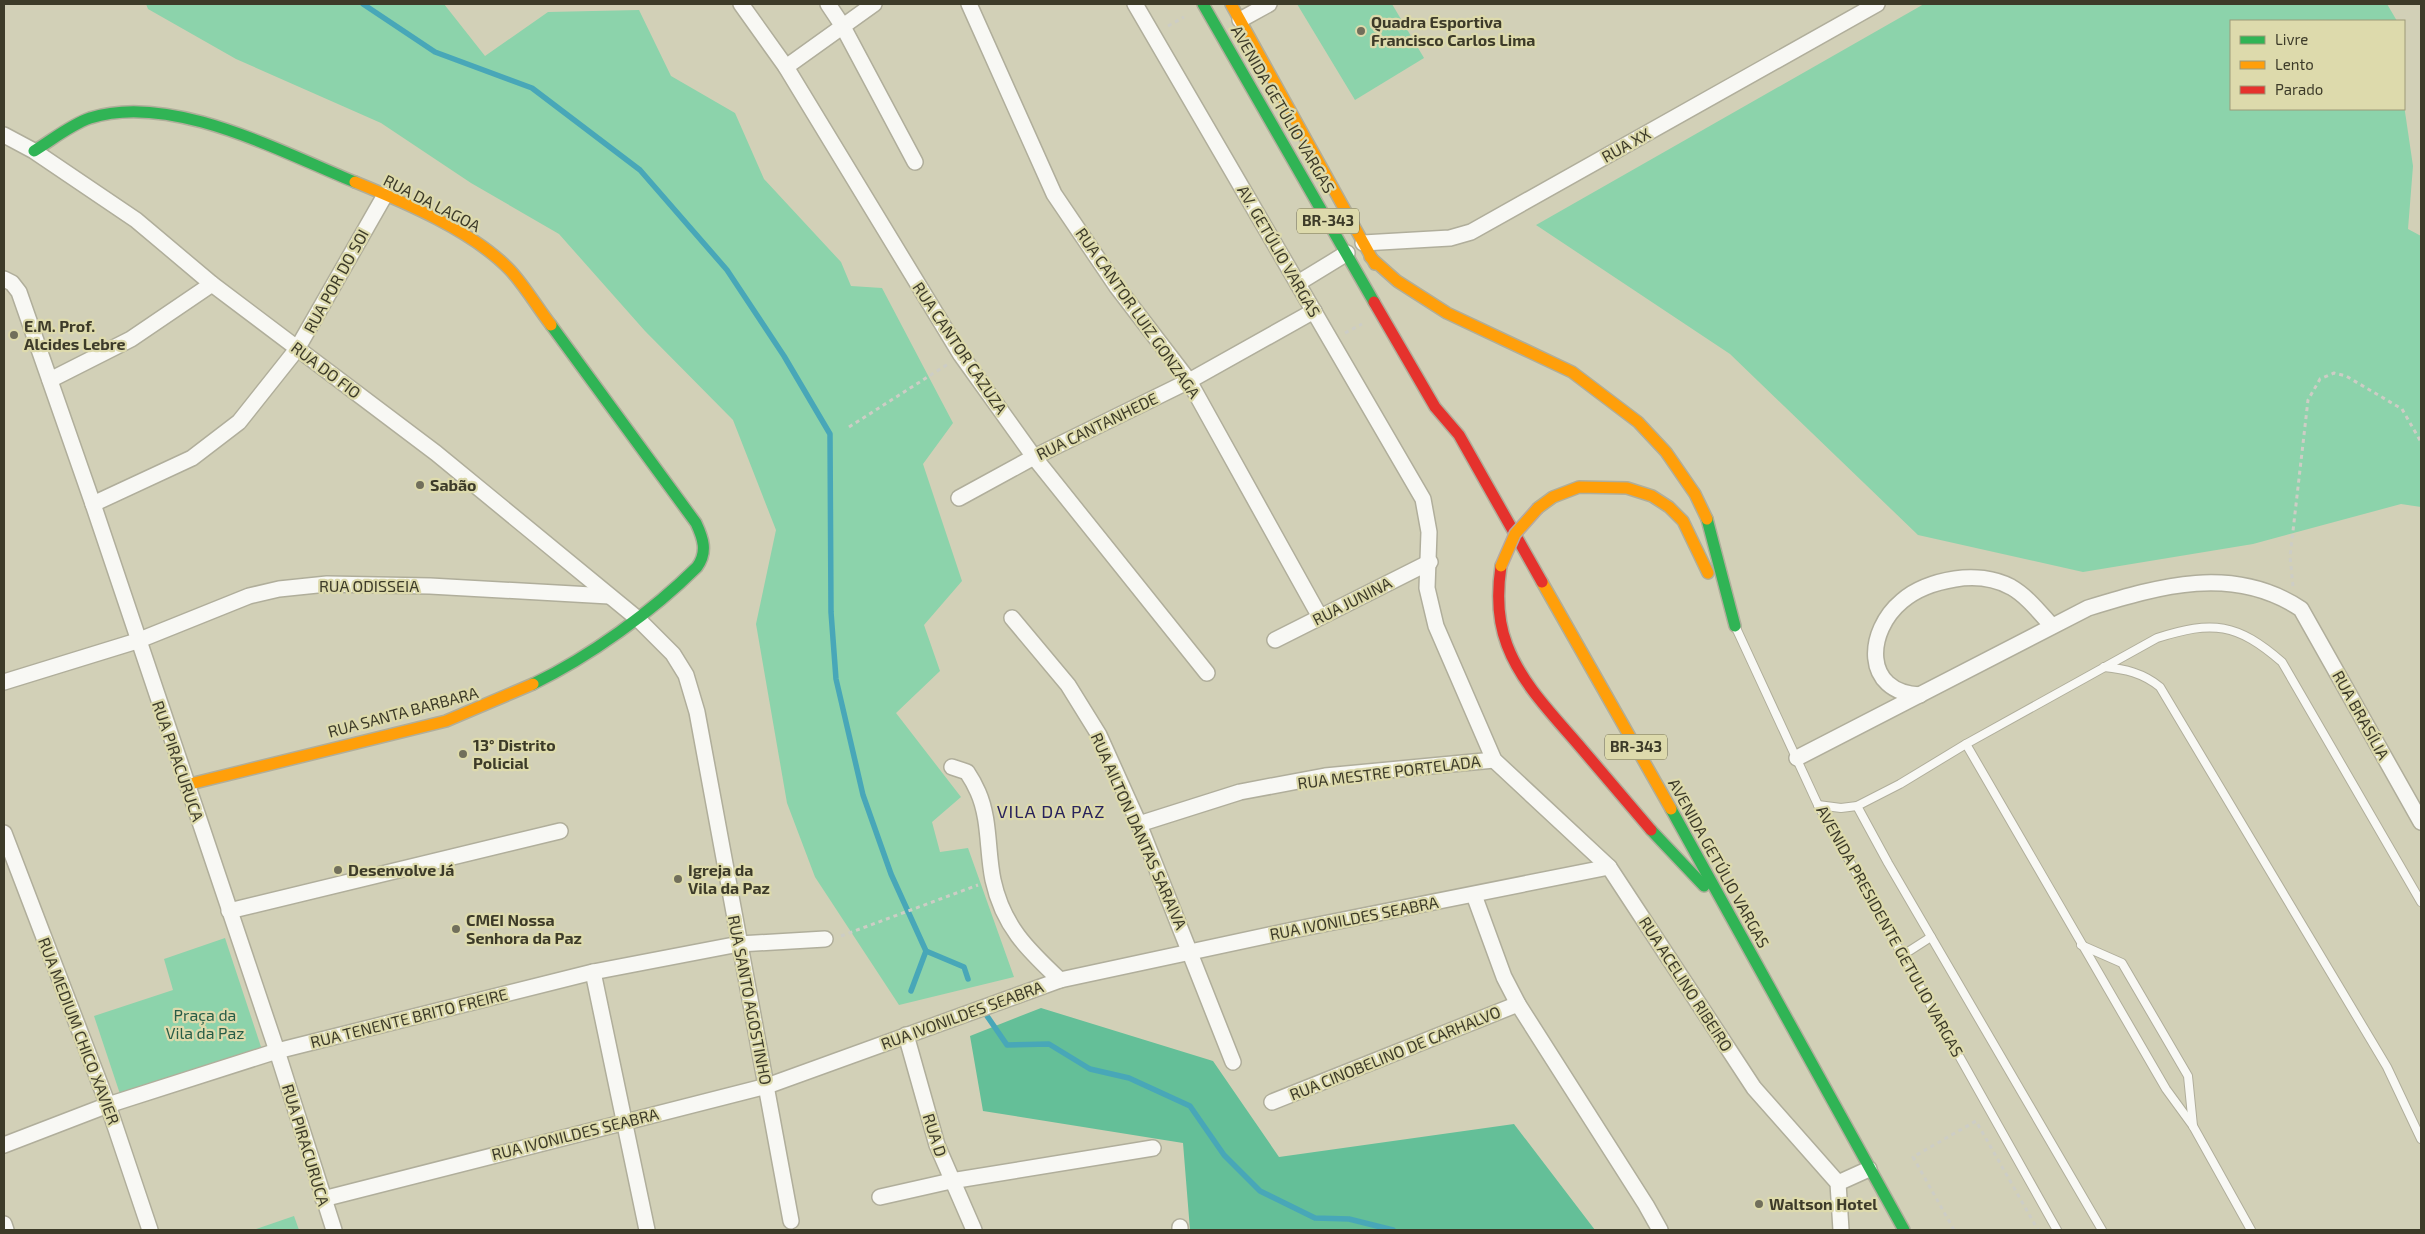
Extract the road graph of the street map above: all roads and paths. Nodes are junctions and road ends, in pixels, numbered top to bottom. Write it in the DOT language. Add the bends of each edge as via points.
graph roads {
  1 [pos="741,4"];
  2 [pos="828,4"];
  3 [pos="874,4"];
  4 [pos="969,4"];
  5 [pos="1135,4"];
  6 [pos="1203,4"];
  7 [pos="1231,4"];
  8 [pos="1269,4"];
  9 [pos="1877,4"];
  10 [pos="1240,20"];
  11 [pos="842,25"];
  12 [pos="786,67"];
  13 [pos="4,135"];
  14 [pos="34,150"];
  15 [pos="916,162"];
  16 [pos="384,195"];
  17 [pos="1363,243"];
  18 [pos="1347,253"];
  19 [pos="1370,257"];
  20 [pos="4,279"];
  21 [pos="1298,283"];
  22 [pos="212,284"];
  23 [pos="1389,290"];
  24 [pos="1314,311"];
  25 [pos="298,349"];
  26 [pos="961,356"];
  27 [pos="50,380"];
  28 [pos="1189,380"];
  29 [pos="1453,407"];
  30 [pos="849,427"];
  31 [pos="1459,435"];
  32 [pos="2421,442"];
  33 [pos="1034,457"];
  34 [pos="959,498"];
  35 [pos="93,504"];
  36 [pos="1430,562"];
  37 [pos="609,596"];
  38 [pos="2301,609"];
  39 [pos="1320,617"];
  40 [pos="1012,618"];
  41 [pos="638,619"];
  42 [pos="1734,626"];
  43 [pos="2052,626"];
  44 [pos="1275,640"];
  45 [pos="138,641"];
  46 [pos="2103,667"];
  47 [pos="1207,673"];
  48 [pos="4,682"];
  49 [pos="1920,695"];
  50 [pos="1966,744"];
  51 [pos="1797,758"];
  52 [pos="1494,760"];
  53 [pos="952,767"];
  54 [pos="186,784"];
  55 [pos="1818,805"];
  56 [pos="1857,806"];
  57 [pos="2421,822"];
  58 [pos="1139,824"];
  59 [pos="560,831"];
  60 [pos="4,833"];
  61 [pos="1609,867"];
  62 [pos="957,892"];
  63 [pos="1474,895"];
  64 [pos="2421,902"];
  65 [pos="229,912"];
  66 [pos="1730,913"];
  67 [pos="846,935"];
  68 [pos="1931,938"];
  69 [pos="825,939"];
  70 [pos="739,944"];
  71 [pos="2081,945"];
  72 [pos="1191,952"];
  73 [pos="1902,955"];
  74 [pos="593,972"];
  75 [pos="1060,980"];
  76 [pos="1518,1004"];
  77 [pos="906,1035"];
  78 [pos="277,1051"];
  79 [pos="1234,1062"];
  80 [pos="767,1086"];
  81 [pos="1272,1102"];
  82 [pos="108,1105"];
  83 [pos="624,1121"];
  84 [pos="2193,1126"];
  85 [pos="2421,1138"];
  86 [pos="4,1145"];
  87 [pos="1153,1148"];
  88 [pos="1869,1169"];
  89 [pos="951,1181"];
  90 [pos="1838,1183"];
  91 [pos="880,1197"];
  92 [pos="323,1199"];
  93 [pos="791,1221"];
  94 [pos="4,1224"];
  95 [pos="6,1230"];
  96 [pos="150,1230"];
  97 [pos="334,1230"];
  98 [pos="647,1230"];
  99 [pos="974,1230"];
  100 [pos="1660,1230"];
  101 [pos="1841,1230"];
  102 [pos="1904,1230"];
  103 [pos="1954,1230"];
  104 [pos="2038,1230"];
  105 [pos="2057,1230"];
  106 [pos="2102,1230"];
  107 [pos="2251,1230"];
  1 -- 12 [label="street, RUA CANTOR CAZUZA"];
  2 -- 11 [label="street"];
  3 -- 11 [label="street"];
  4 -- 28 [label="street, RUA CANTOR LUIZ GONZAGA" via="1054,194 1117,287"];
  5 -- 21 [label="street, AV. GETÚLIO VARGAS"];
  6 -- 18 [label="main road, AVENIDA GETÚLIO VARGAS / BR-343"];
  7 -- 10 [label="main road, AVENIDA GETÚLIO VARGAS / BR-343"];
  8 -- 10 [label="street"];
  9 -- 17 [label="street, RUA XX" via="1471,232 1450,238"];
  10 -- 17 [label="main road, AVENIDA GETÚLIO VARGAS / BR-343"];
  11 -- 12 [label="street"];
  11 -- 15 [label="street"];
  12 -- 26 [label="street, RUA CANTOR CAZUZA"];
  13 -- 14 [label="street, RUA DO FIO"];
  14 -- 16 [label="main road, RUA DA LAGOA" via="88,119 146,113 199,120 218,126"];
  14 -- 22 [label="street, RUA DO FIO" via="136,220"];
  16 -- 25 [label="street, RUA POR DO SOI"];
  16 -- 41 [label="main road, RUA DA LAGOA" via="452,228 491,252 510,270 696,523 705,546 702,561"];
  17 -- 19 [label="main road, AVENIDA GETÚLIO VARGAS / BR-343"];
  18 -- 21 [label="street"];
  18 -- 31 [label="main road, AVENIDA GETÚLIO VARGAS / BR-343" via="1435,407"];
  19 -- 23 [label="main road, AVENIDA GETÚLIO VARGAS / BR-343"];
  19 -- 42 [label="main road" via="1397,281 1447,313 1572,372 1638,422 1666,452 1706,516"];
  20 -- 27 [label="street, RUA PIRACURUCA" via="20,292"];
  21 -- 24 [label="street, AV. GETÚLIO VARGAS"];
  22 -- 25 [label="street, RUA DO FIO"];
  22 -- 27 [label="street" via="131,339"];
  24 -- 28 [label="street, RUA CANTANHEDE"];
  24 -- 36 [label="street, AV. GETÚLIO VARGAS" via="1422,499 1430,532"];
  25 -- 35 [label="street, RUA POR DO SOI" via="239,422 200,452"];
  25 -- 37 [label="street, RUA DO FIO" via="436,453"];
  26 -- 30 [label="path"];
  26 -- 33 [label="street, RUA CANTOR CAZUZA"];
  27 -- 35 [label="street, RUA PIRACURUCA"];
  28 -- 33 [label="street, RUA CANTANHEDE"];
  28 -- 39 [label="street, RUA CANTOR LUIZ GONZAGA"];
  29 -- 31 [label="main road, AVENIDA GETÚLIO VARGAS / BR-343"];
  31 -- 66 [label="main road, AVENIDA GETÚLIO VARGAS / BR-343"];
  32 -- 38 [label="path" via="2402,409 2346,376 2334,373 2320,379 2308,400 2290,557 2292,584"];
  33 -- 34 [label="street, RUA CANTANHEDE"];
  33 -- 47 [label="street, RUA CANTOR CAZUZA"];
  35 -- 45 [label="street, RUA PIRACURUCA"];
  36 -- 39 [label="street, RUA JUNINA"];
  36 -- 52 [label="street, AV. GETÚLIO VARGAS" via="1427,588 1436,626"];
  37 -- 41 [label="street, RUA DO FIO"];
  37 -- 45 [label="street, RUA ODISSEIA" via="327,584 249,596"];
  38 -- 43 [label="street" via="2283,597 2246,584 2183,584 2136,593 2096,606"];
  38 -- 57 [label="street, RUA BRASÍLIA"];
  39 -- 44 [label="street, RUA JUNINA"];
  40 -- 58 [label="street, RUA AILTON DANTAS SARAIVA" via="1068,685 1094,727"];
  41 -- 54 [label="main road, RUA SANTA BARBARA" via="566,668 486,707 446,721"];
  41 -- 70 [label="street, RUA SANTO AGOSTINHO" via="673,654 686,675 697,712"];
  42 -- 51 [label="lane, AVENIDA PRESIDENTE GETULIO VARGAS"];
  42 -- 66 [label="main road, bridge" via="1683,521 1652,496 1627,488 1579,487 1553,496 1538,508 1505,549 1497,587 1498,617 1511,654 1535,692 1659,841"];
  43 -- 49 [label="street"];
  43 -- 49 [label="street" via="2022,594 1995,580 1963,578 1914,592 1883,624 1874,653 1881,674 1894,690"];
  45 -- 48 [label="street, RUA ODISSEIA"];
  45 -- 54 [label="street, RUA PIRACURUCA"];
  46 -- 50 [label="lane"];
  46 -- 64 [label="lane" via="2157,638 2207,626 2245,634 2262,644 2282,662"];
  46 -- 85 [label="lane" via="2135,672 2150,678 2160,687 2387,1068"];
  49 -- 51 [label="street"];
  50 -- 56 [label="lane"];
  50 -- 71 [label="lane"];
  51 -- 55 [label="lane, AVENIDA PRESIDENTE GETULIO VARGAS"];
  52 -- 58 [label="street, RUA MESTRE PORTELADA" via="1325,776 1240,792"];
  52 -- 61 [label="street, RUA ACELINO RIBEIRO"];
  53 -- 75 [label="street" via="967,772 978,792 993,880 1008,920 1027,949"];
  54 -- 65 [label="street, RUA PIRACURUCA"];
  55 -- 56 [label="lane"];
  55 -- 73 [label="lane, AVENIDA PRESIDENTE GETULIO VARGAS"];
  56 -- 68 [label="lane"];
  58 -- 72 [label="street, RUA AILTON DANTAS SARAIVA"];
  59 -- 65 [label="street"];
  60 -- 82 [label="street, RUA MEDIUM CHICO XAVIER"];
  61 -- 63 [label="street, RUA IVONILDES SEABRA"];
  61 -- 90 [label="street, RUA ACELINO RIBEIRO" via="1754,1088"];
  62 -- 67 [label="path"];
  63 -- 72 [label="street, RUA IVONILDES SEABRA"];
  63 -- 76 [label="street" via="1504,977"];
  65 -- 78 [label="street, RUA PIRACURUCA"];
  66 -- 88 [label="main road, AVENIDA GETÚLIO VARGAS / BR-343"];
  68 -- 73 [label="lane"];
  68 -- 106 [label="lane"];
  69 -- 70 [label="street, RUA TENENTE BRITO FREIRE"];
  70 -- 74 [label="street, RUA TENENTE BRITO FREIRE"];
  70 -- 80 [label="street, RUA SANTO AGOSTINHO"];
  71 -- 84 [label="lane" via="2166,1090"];
  71 -- 84 [label="lane" via="2122,963 2188,1076"];
  72 -- 75 [label="street, RUA IVONILDES SEABRA"];
  72 -- 79 [label="street, RUA AILTON DANTAS SARAIVA"];
  73 -- 105 [label="lane, AVENIDA PRESIDENTE GETULIO VARGAS"];
  74 -- 78 [label="street, RUA TENENTE BRITO FREIRE"];
  74 -- 83 [label="street"];
  75 -- 77 [label="street, RUA IVONILDES SEABRA"];
  76 -- 81 [label="street, RUA CINOBELINO DE CARHALVO"];
  76 -- 100 [label="street"];
  77 -- 80 [label="street, RUA IVONILDES SEABRA"];
  77 -- 89 [label="street, RUA D" via="926,1110"];
  78 -- 82 [label="street, RUA TENENTE BRITO FREIRE"];
  78 -- 92 [label="street, RUA PIRACURUCA"];
  80 -- 83 [label="street, RUA IVONILDES SEABRA"];
  80 -- 93 [label="street, RUA SANTO AGOSTINHO"];
  82 -- 86 [label="street, RUA TENENTE BRITO FREIRE"];
  82 -- 96 [label="street, RUA MEDIUM CHICO XAVIER"];
  83 -- 92 [label="street, RUA IVONILDES SEABRA"];
  83 -- 98 [label="street"];
  84 -- 107 [label="lane"];
  87 -- 89 [label="street"];
  88 -- 90 [label="street"];
  88 -- 102 [label="main road, AVENIDA GETÚLIO VARGAS / BR-343"];
  89 -- 91 [label="street"];
  89 -- 99 [label="street, RUA D"];
  90 -- 101 [label="street"];
  92 -- 97 [label="street, RUA PIRACURUCA"];
  94 -- 95 [label="street"];
  103 -- 104 [label="path" via="1913,1157 1976,1121"];
}
